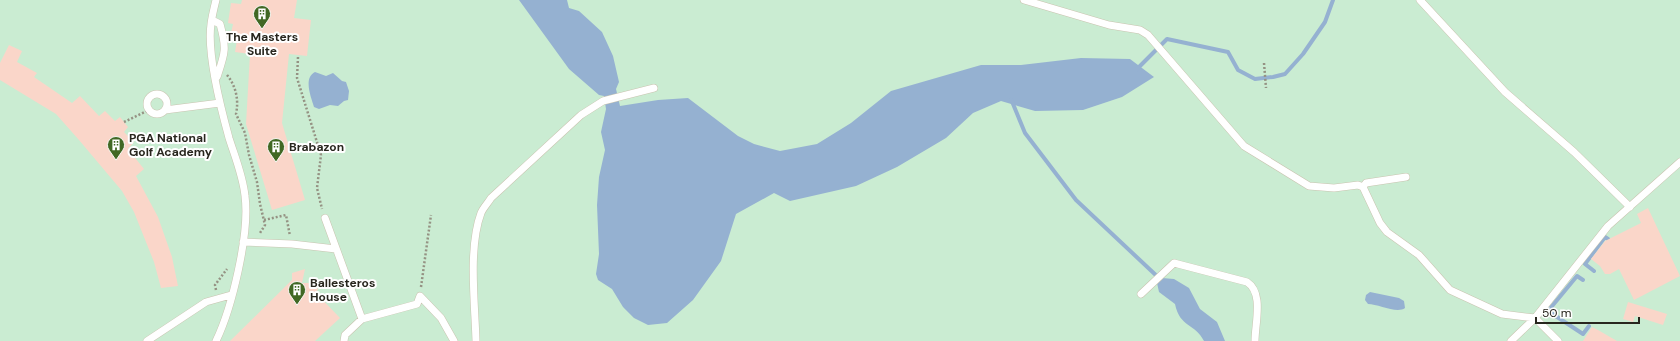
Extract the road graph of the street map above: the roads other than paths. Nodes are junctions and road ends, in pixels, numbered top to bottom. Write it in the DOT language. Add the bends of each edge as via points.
graph roads {
  1 [pos="216,0"];
  2 [pos="1024,0"];
  3 [pos="1420,0"];
  4 [pos="212,20"];
  5 [pos="216,79"];
  6 [pos="654,88"];
  7 [pos="220,103"];
  8 [pos="166,110"];
  9 [pos="1680,162"];
  10 [pos="1406,177"];
  11 [pos="1362,185"];
  12 [pos="1630,207"];
  13 [pos="325,218"];
  14 [pos="243,242"];
  15 [pos="336,249"];
  16 [pos="1141,294"];
  17 [pos="232,295"];
  18 [pos="358,307"];
  19 [pos="373,316"];
  20 [pos="1534,318"];
  21 [pos="362,320"];
  22 [pos="476,340"];
  23 [pos="148,341"];
  24 [pos="216,341"];
  25 [pos="344,341"];
  26 [pos="454,341"];
  27 [pos="1255,341"];
  28 [pos="1511,341"];
  29 [pos="1558,341"];
  1 -- 4 [label="lane"];
  2 -- 11 [label="lane" via="1109,25 1140,30 1165,53 1244,146 1309,186 1334,188"];
  3 -- 12 [label="lane" via="1506,92 1574,152"];
  4 -- 5 [label="lane"];
  4 -- 5 [label="lane" via="220,24 225,47 224,58"];
  5 -- 7 [label="lane"];
  6 -- 22 [label="lane" via="604,101 581,116 491,198 481,213 477,232 474,270"];
  7 -- 8 [label="lane"];
  7 -- 14 [label="lane" via="245,196"];
  8 -- 8 [label="lane" via="165,99 156,94 148,100 149,110 157,114"];
  9 -- 12 [label="lane"];
  10 -- 11 [label="lane"];
  11 -- 20 [label="lane" via="1374,212 1387,232 1419,255 1450,290 1502,314"];
  12 -- 20 [label="lane" via="1608,226"];
  13 -- 15 [label="lane"];
  14 -- 15 [label="lane"];
  14 -- 17 [label="lane"];
  15 -- 18 [label="lane"];
  16 -- 27 [label="lane" via="1174,262 1240,279 1252,285 1257,297"];
  17 -- 23 [label="lane" via="206,302"];
  17 -- 24 [label="lane"];
  18 -- 19 [label="lane"];
  18 -- 21 [label="lane"];
  19 -- 21 [label="lane"];
  19 -- 26 [label="lane" via="417,304 420,296 441,318"];
  20 -- 28 [label="lane"];
  20 -- 29 [label="lane"];
  21 -- 25 [label="lane" via="345,335"];
}
